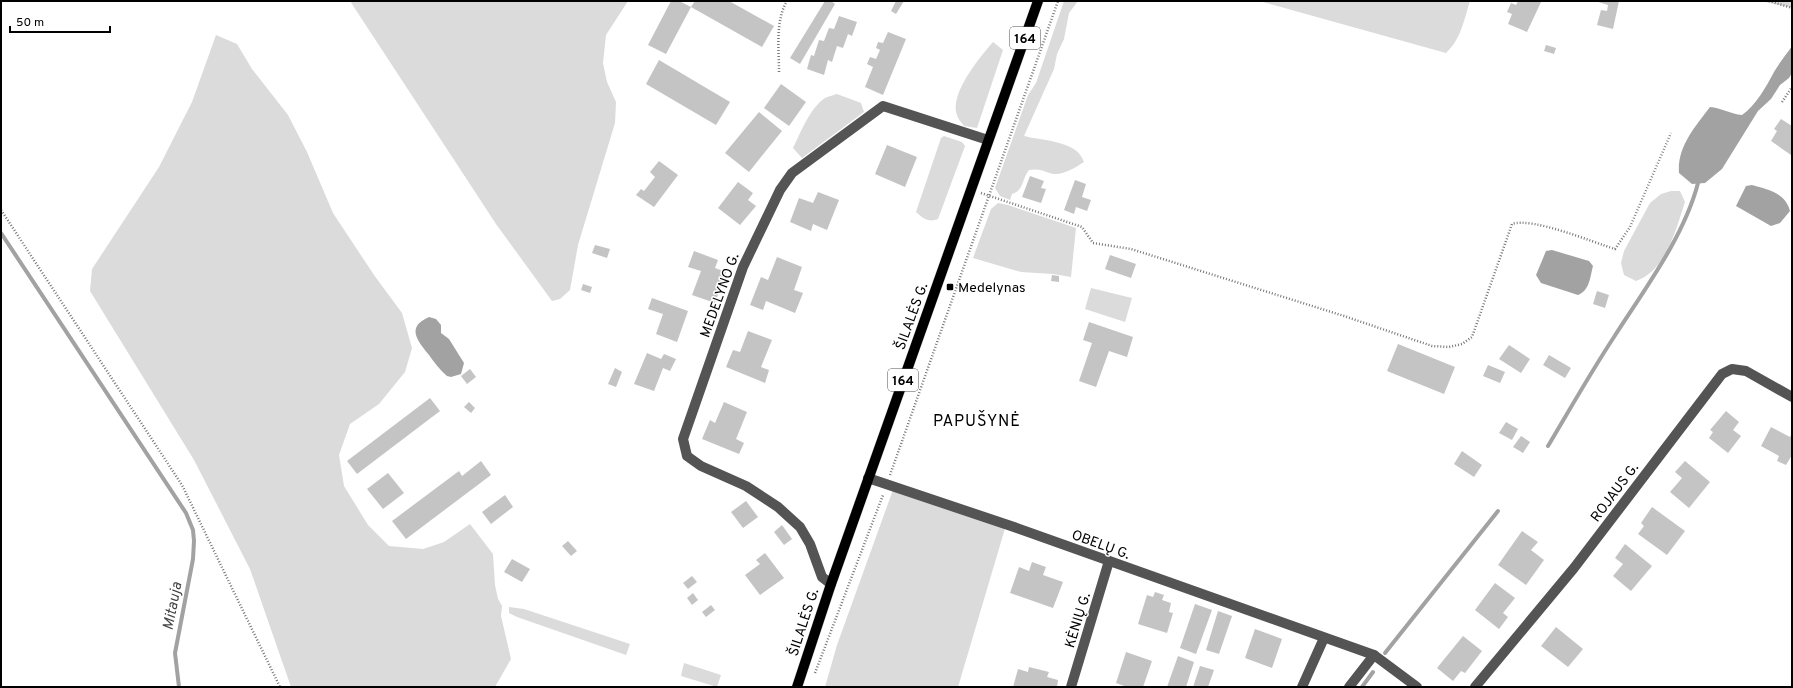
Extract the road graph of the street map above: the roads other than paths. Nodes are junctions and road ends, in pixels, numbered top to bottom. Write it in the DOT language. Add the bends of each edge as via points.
graph roads {
  1 [pos="1038,1"];
  2 [pos="988,140"];
  3 [pos="1792,397"];
  4 [pos="868,478"];
  5 [pos="1109,562"];
  6 [pos="830,584"];
  7 [pos="1324,638"];
  8 [pos="1374,655"];
  9 [pos="797,687"];
  10 [pos="1071,687"];
  11 [pos="1302,687"];
  12 [pos="1349,687"];
  13 [pos="1417,687"];
  14 [pos="1476,687"];
  1 -- 2 [label="main road, ŠILALĖS G. / 164"];
  2 -- 4 [label="main road, ŠILALĖS G. / 164"];
  2 -- 6 [label="street, MEDELYNO G." via="883,106 792,173 780,190 743,267 683,439 687,456 701,466 746,486 778,507 800,527 810,544 822,577"];
  3 -- 14 [label="street, ROJAUS G." via="1746,371 1732,369 1722,374 1574,568"];
  4 -- 5 [label="street, OBELŲ G."];
  4 -- 6 [label="main road, ŠILALĖS G. / 164"];
  5 -- 7 [label="street, OBELŲ G."];
  5 -- 10 [label="street, KĖNIŲ G."];
  6 -- 9 [label="main road, ŠILALĖS G. / 164"];
  7 -- 8 [label="street, OBELŲ G."];
  7 -- 11 [label="street"];
  8 -- 12 [label="street"];
  8 -- 13 [label="street, OBELŲ G."];
}
